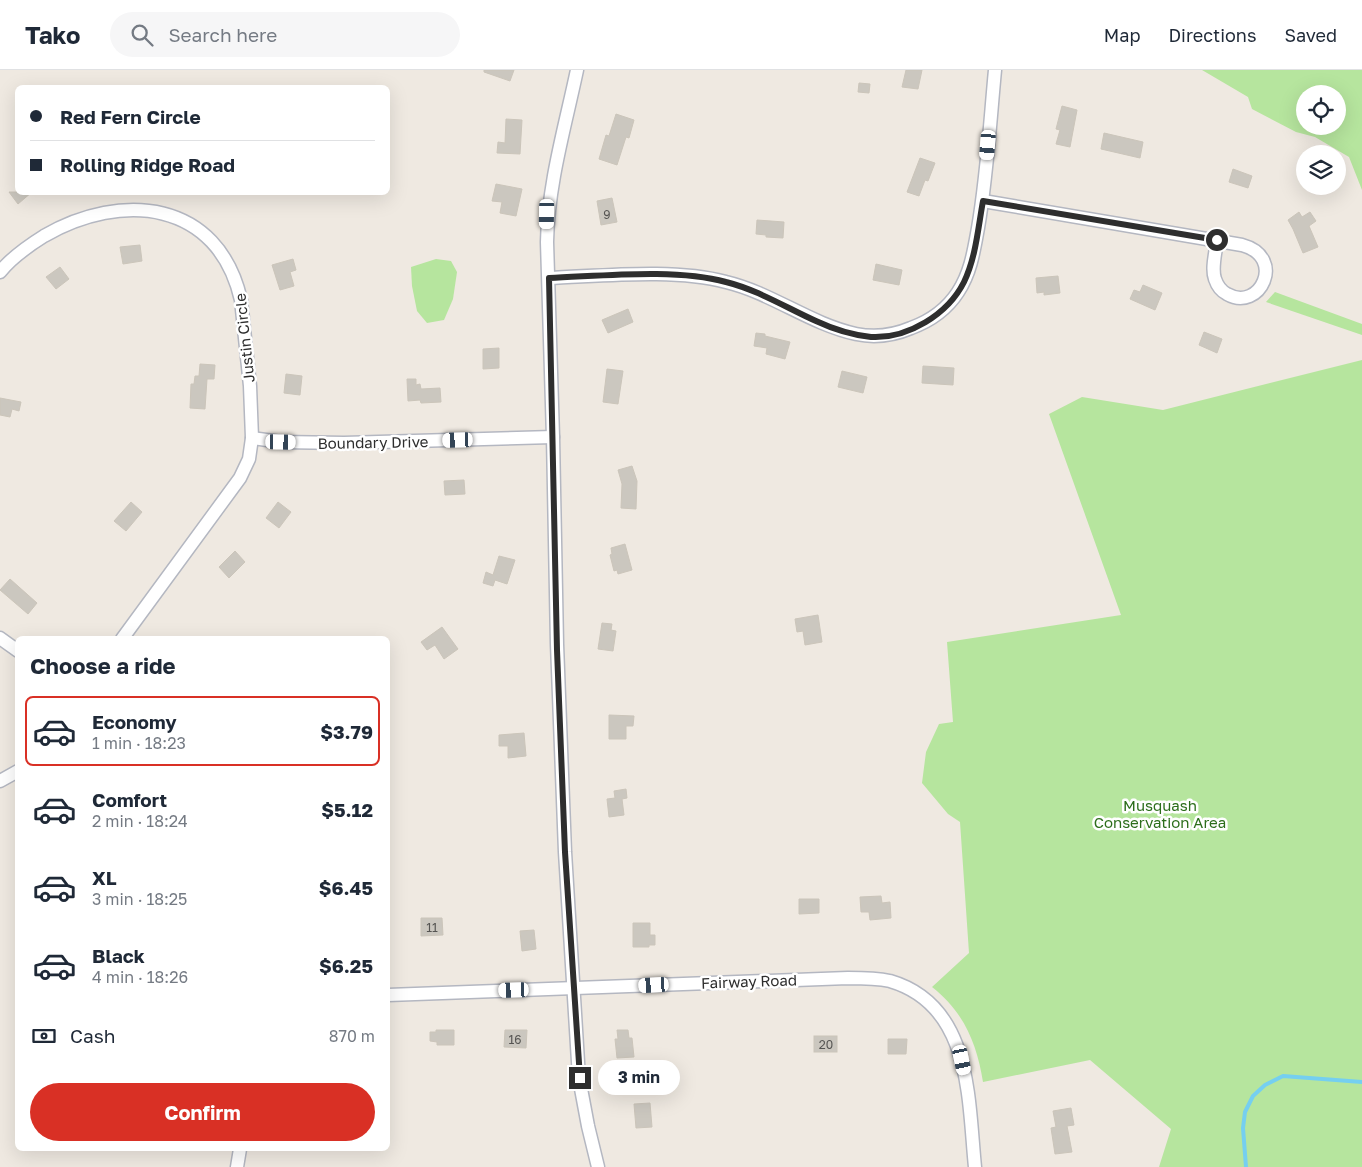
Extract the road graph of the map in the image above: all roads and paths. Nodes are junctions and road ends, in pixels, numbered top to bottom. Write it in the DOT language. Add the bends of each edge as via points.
graph roads {
  1 [pos="577,70"];
  2 [pos="995,70"];
  3 [pos="983,201"];
  4 [pos="1217,240"];
  5 [pos="0,272"];
  6 [pos="549,278"];
  7 [pos="553,437"];
  8 [pos="252,438"];
  9 [pos="124,636"];
  10 [pos="0,638"];
  11 [pos="15,649"];
  12 [pos="15,773"];
  13 [pos="0,781"];
  14 [pos="574,989"];
  15 [pos="390,995"];
  16 [pos="240,1151"];
  17 [pos="237,1167"];
  18 [pos="598,1167"];
  19 [pos="975,1167"];
  1 -- 6 [label="street" via="547,214"];
  2 -- 3 [label="street"];
  3 -- 4 [label="street"];
  3 -- 6 [label="street" via="974,254 957,293 938,314 885,336 871,337 830,326 741,286 714,279 645,274"];
  4 -- 4 [label="street" via="1251,247 1259,253 1266,269 1262,286 1256,292 1240,298 1218,286 1214,271"];
  5 -- 8 [label="street, Justin Circle" via="35,242 82,218 124,209 160,212 187,222 209,239 227,261 238,286 242,300"];
  6 -- 7 [label="street"];
  7 -- 8 [label="street, Boundary Drive" via="344,444"];
  7 -- 14 [label="street" via="557,650"];
  8 -- 9 [label="street, Justin Circle" via="249,459 240,478"];
  10 -- 11 [label="street"];
  12 -- 13 [label="street"];
  14 -- 15 [label="street, Fairway Road"];
  14 -- 18 [label="street" via="580,1078"];
  14 -- 19 [label="street, Fairway Road" via="848,978 890,981 927,1001 946,1022 959,1047"];
  16 -- 17 [label="street"];
}
